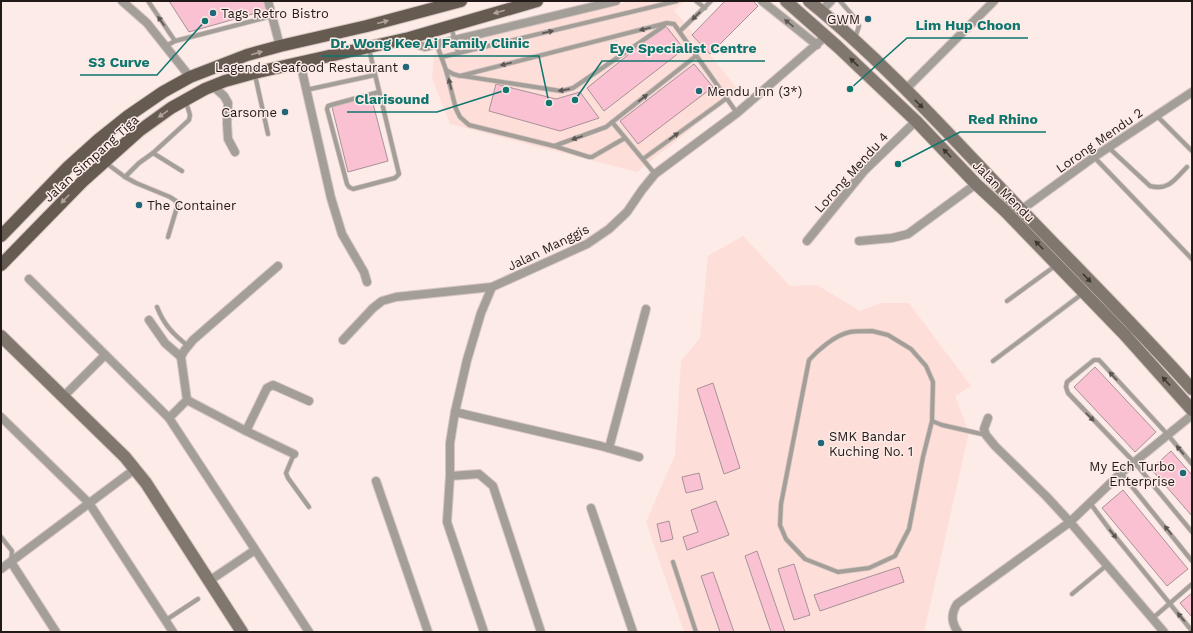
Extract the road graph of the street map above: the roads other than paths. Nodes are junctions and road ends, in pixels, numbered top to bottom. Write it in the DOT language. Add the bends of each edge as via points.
graph roads {
  1 [pos="122,1"];
  2 [pos="148,1"];
  3 [pos="268,1"];
  4 [pos="462,1"];
  5 [pos="537,1"];
  6 [pos="616,1"];
  7 [pos="677,1"];
  8 [pos="696,1"];
  9 [pos="711,1"];
  10 [pos="762,1"];
  11 [pos="786,1"];
  12 [pos="809,1"];
  13 [pos="831,1"];
  14 [pos="840,1"];
  15 [pos="994,1"];
  16 [pos="705,8"];
  17 [pos="821,11"];
  18 [pos="272,16"];
  19 [pos="667,24"];
  20 [pos="450,26"];
  21 [pos="680,31"];
  22 [pos="826,36"];
  23 [pos="408,38"];
  24 [pos="454,40"];
  25 [pos="854,40"];
  26 [pos="175,41"];
  27 [pos="437,44"];
  28 [pos="817,45"];
  29 [pos="166,46"];
  30 [pos="280,46"];
  31 [pos="369,48"];
  32 [pos="458,53"];
  33 [pos="696,56"];
  34 [pos="442,57"];
  35 [pos="300,62"];
  36 [pos="446,70"];
  37 [pos="254,73"];
  38 [pos="375,75"];
  39 [pos="460,76"];
  40 [pos="190,77"];
  41 [pos="213,86"];
  42 [pos="306,90"];
  43 [pos="905,90"];
  44 [pos="379,92"];
  45 [pos="1192,92"];
  46 [pos="727,98"];
  47 [pos="186,101"];
  48 [pos="737,113"];
  49 [pos="1156,115"];
  50 [pos="916,120"];
  51 [pos="612,122"];
  52 [pos="268,134"];
  53 [pos="625,138"];
  54 [pos="554,146"];
  55 [pos="1108,147"];
  56 [pos="1192,151"];
  57 [pos="235,152"];
  58 [pos="153,153"];
  59 [pos="1094,157"];
  60 [pos="642,159"];
  61 [pos="104,162"];
  62 [pos="1187,167"];
  63 [pos="182,171"];
  64 [pos="655,174"];
  65 [pos="125,177"];
  66 [pos="976,184"];
  67 [pos="1022,210"];
  68 [pos="1,236"];
  69 [pos="168,237"];
  70 [pos="807,241"];
  71 [pos="859,241"];
  72 [pos="1192,259"];
  73 [pos="1,265"];
  74 [pos="1057,265"];
  75 [pos="278,266"];
  76 [pos="29,279"];
  77 [pos="367,282"];
  78 [pos="492,287"];
  79 [pos="1084,292"];
  80 [pos="1007,302"];
  81 [pos="157,307"];
  82 [pos="646,309"];
  83 [pos="149,320"];
  84 [pos="1,336"];
  85 [pos="343,340"];
  86 [pos="188,346"];
  87 [pos="105,355"];
  88 [pos="181,357"];
  89 [pos="993,361"];
  90 [pos="1192,389"];
  91 [pos="64,396"];
  92 [pos="187,400"];
  93 [pos="308,401"];
  94 [pos="1192,410"];
  95 [pos="454,412"];
  96 [pos="1192,416"];
  97 [pos="1,417"];
  98 [pos="169,418"];
  99 [pos="988,418"];
  100 [pos="932,421"];
  101 [pos="246,431"];
  102 [pos="986,435"];
  103 [pos="1168,435"];
  104 [pos="609,448"];
  105 [pos="294,454"];
  106 [pos="639,457"];
  107 [pos="1135,463"];
  108 [pos="1192,464"];
  109 [pos="135,469"];
  110 [pos="1121,473"];
  111 [pos="450,476"];
  112 [pos="376,481"];
  113 [pos="88,503"];
  114 [pos="1090,503"];
  115 [pos="309,507"];
  116 [pos="591,508"];
  117 [pos="1070,522"];
  118 [pos="1192,532"];
  119 [pos="1,537"];
  120 [pos="255,550"];
  121 [pos="1192,561"];
  122 [pos="11,562"];
  123 [pos="673,562"];
  124 [pos="1108,565"];
  125 [pos="1,570"];
  126 [pos="209,581"];
  127 [pos="1192,584"];
  128 [pos="1072,594"];
  129 [pos="198,599"];
  130 [pos="1170,604"];
  131 [pos="1153,618"];
  132 [pos="166,620"];
  133 [pos="1192,631"];
  134 [pos="56,632"];
  135 [pos="173,632"];
  136 [pos="242,632"];
  137 [pos="309,632"];
  138 [pos="428,632"];
  139 [pos="484,632"];
  140 [pos="541,632"];
  141 [pos="633,632"];
  142 [pos="696,632"];
  143 [pos="958,632"];
  144 [pos="1164,632"];
  1 -- 29 [label="street" via="147,23"];
  26 -- 2 [label="lane, one-way"];
  3 -- 18 [label="street"];
  30 -- 4 [label="main road, Jalan Simpang Tiga, one-way"];
  5 -- 20 [label="main road, Jalan Simpang Tiga, one-way"];
  6 -- 24 [label="street"];
  32 -- 7 [label="lane, one-way"];
  8 -- 16 [label="lane"];
  9 -- 16 [label="lane"];
  28 -- 10 [label="street, one-way"];
  11 -- 22 [label="main road, Jalan Mendu"];
  12 -- 17 [label="main road, Jalan Mendu"];
  13 -- 17 [label="street"];
  14 -- 25 [label="lane" via="859,26"];
  15 -- 43 [label="street"];
  16 -- 21 [label="lane, one-way"];
  17 -- 25 [label="main road, Jalan Mendu"];
  18 -- 26 [label="lane"];
  18 -- 30 [label="street"];
  19 -- 21 [label="lane" via="674,24"];
  19 -- 39 [label="lane, one-way"];
  19 -- 39 [label="lane, one-way" via="573,88 561,91"];
  20 -- 23 [label="main road, Jalan Simpang Tiga"];
  20 -- 24 [label="lane"];
  21 -- 33 [label="lane"];
  22 -- 28 [label="street, Jalan Manggis"];
  50 -- 22 [label="main road, Jalan Mendu, one-way"];
  23 -- 27 [label="street" via="414,44 425,47"];
  23 -- 31 [label="main road, Jalan Simpang Tiga"];
  24 -- 27 [label="street"];
  24 -- 32 [label="lane"];
  25 -- 43 [label="main road, Jalan Mendu"];
  26 -- 29 [label="lane"];
  27 -- 34 [label="lane"];
  28 -- 48 [label="street, Jalan Manggis"];
  29 -- 40 [label="street"];
  40 -- 30 [label="main road, Jalan Simpang Tiga, one-way"];
  31 -- 35 [label="main road, Jalan Simpang Tiga"];
  31 -- 38 [label="lane"];
  32 -- 34 [label="lane"];
  33 -- 46 [label="lane"];
  51 -- 33 [label="lane, one-way"];
  34 -- 36 [label="lane"];
  35 -- 37 [label="main road, Jalan Simpang Tiga"];
  35 -- 42 [label="street"];
  36 -- 39 [label="lane"];
  54 -- 36 [label="lane, one-way" via="469,125 456,109"];
  37 -- 41 [label="main road, Jalan Simpang Tiga"];
  37 -- 52 [label="lane"];
  38 -- 42 [label="lane"];
  38 -- 44 [label="lane"];
  40 -- 68 [label="main road, Jalan Simpang Tiga" via="163,92 98,140"];
  41 -- 47 [label="main road, Jalan Simpang Tiga"];
  41 -- 57 [label="street" via="228,103 228,139"];
  42 -- 77 [label="street" via="342,234"];
  43 -- 67 [label="main road, Jalan Mendu, one-way"];
  44 -- 44 [label="lane" via="399,174 395,178 353,189 347,184 327,109 331,104"];
  45 -- 49 [label="street, Lorong Mendu 2"];
  46 -- 48 [label="lane"];
  60 -- 46 [label="lane, one-way"];
  47 -- 58 [label="lane" via="189,120"];
  47 -- 61 [label="main road, Jalan Simpang Tiga, one-way" via="171,108 139,131"];
  48 -- 64 [label="street, Jalan Manggis"];
  49 -- 55 [label="street, Lorong Mendu 2"];
  49 -- 56 [label="lane"];
  66 -- 50 [label="main road, Jalan Mendu, one-way"];
  50 -- 70 [label="street, Lorong Mendu 4" via="864,171"];
  51 -- 53 [label="lane"];
  51 -- 54 [label="lane, one-way" via="606,127"];
  53 -- 54 [label="lane" via="592,157"];
  53 -- 60 [label="lane"];
  55 -- 59 [label="street, Lorong Mendu 2"];
  55 -- 62 [label="lane" via="1150,186 1168,186"];
  58 -- 63 [label="lane"];
  58 -- 65 [label="lane"];
  59 -- 67 [label="street, Lorong Mendu 2"];
  59 -- 72 [label="lane"];
  60 -- 64 [label="lane"];
  61 -- 65 [label="lane"];
  61 -- 73 [label="main road, Jalan Simpang Tiga, one-way"];
  64 -- 78 [label="street, Jalan Manggis" via="627,212 609,229 587,244"];
  65 -- 69 [label="lane" via="176,201 177,207"];
  66 -- 71 [label="street" via="908,234"];
  74 -- 66 [label="main road, Jalan Mendu, one-way"];
  67 -- 90 [label="main road, Jalan Mendu, one-way"];
  74 -- 79 [label="main road, Jalan Mendu"];
  74 -- 80 [label="lane"];
  75 -- 86 [label="street"];
  76 -- 87 [label="street"];
  78 -- 85 [label="street, Jalan Manggis" via="396,297 382,301"];
  78 -- 95 [label="street" via="467,360"];
  79 -- 89 [label="lane"];
  94 -- 79 [label="main road, Jalan Mendu, one-way"];
  81 -- 86 [label="lane" via="160,316 173,334"];
  82 -- 104 [label="street"];
  83 -- 88 [label="street" via="165,343"];
  84 -- 91 [label="main road"];
  86 -- 88 [label="street"];
  87 -- 91 [label="street"];
  87 -- 98 [label="street"];
  88 -- 92 [label="street"];
  91 -- 109 [label="main road"];
  92 -- 98 [label="street"];
  92 -- 101 [label="street"];
  93 -- 101 [label="street" via="273,385 269,386"];
  95 -- 104 [label="street"];
  95 -- 111 [label="street" via="450,443"];
  96 -- 103 [label="street"];
  97 -- 113 [label="street"];
  98 -- 120 [label="street"];
  99 -- 102 [label="street" via="984,429"];
  100 -- 100 [label="lane" via="933,382 926,366 911,349 888,335 872,331 849,332 818,351 809,360 781,504 780,525 786,539 805,559 838,572 869,568 895,556 908,529"];
  100 -- 102 [label="lane"];
  101 -- 105 [label="street"];
  102 -- 117 [label="street"];
  103 -- 107 [label="street"];
  103 -- 107 [label="lane, one-way" via="1099,360 1094,360 1067,382 1068,393"];
  108 -- 103 [label="lane, one-way"];
  104 -- 106 [label="street"];
  105 -- 115 [label="lane" via="286,473"];
  107 -- 110 [label="street"];
  107 -- 118 [label="lane"];
  109 -- 113 [label="street"];
  109 -- 126 [label="main road"];
  110 -- 114 [label="street"];
  121 -- 110 [label="lane, one-way"];
  111 -- 139 [label="street" via="447,522"];
  111 -- 140 [label="street" via="479,474 493,486"];
  112 -- 138 [label="street"];
  113 -- 122 [label="street"];
  113 -- 132 [label="street"];
  114 -- 117 [label="street"];
  114 -- 130 [label="lane, one-way"];
  116 -- 141 [label="street"];
  117 -- 124 [label="street"];
  117 -- 143 [label="street" via="957,604 952,620"];
  119 -- 122 [label="lane" via="12,551"];
  120 -- 126 [label="street"];
  120 -- 137 [label="street"];
  122 -- 125 [label="street"];
  122 -- 134 [label="street"];
  123 -- 142 [label="lane"];
  124 -- 128 [label="lane"];
  124 -- 131 [label="street"];
  126 -- 136 [label="main road"];
  127 -- 130 [label="lane"];
  129 -- 132 [label="lane"];
  130 -- 131 [label="lane"];
  133 -- 130 [label="lane, one-way"];
  131 -- 144 [label="street"];
  132 -- 135 [label="street"];
}
